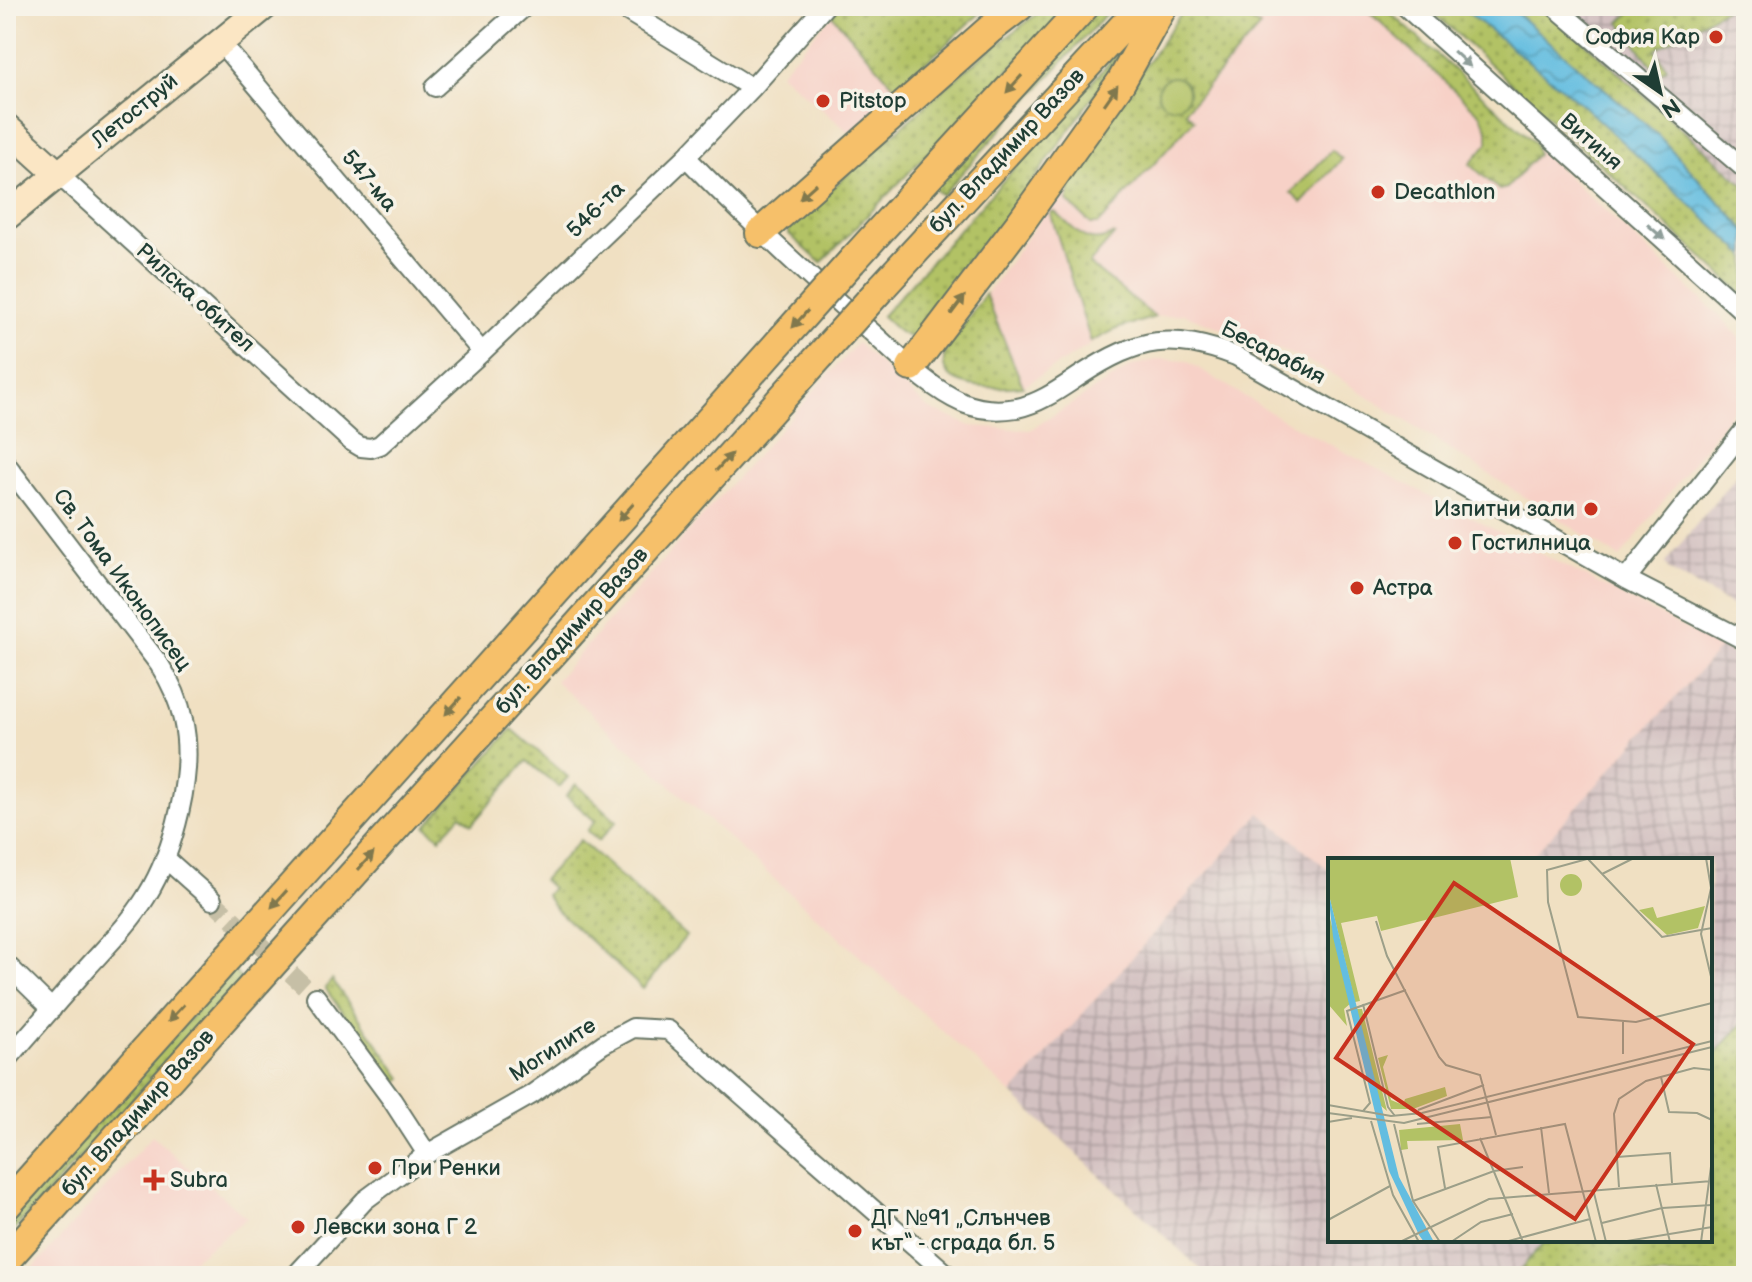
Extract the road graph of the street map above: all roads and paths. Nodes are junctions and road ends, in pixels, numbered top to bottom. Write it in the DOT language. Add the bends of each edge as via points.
graph roads {
  1 [pos="265,6"];
  2 [pos="525,6"];
  3 [pos="619,6"];
  4 [pos="825,6"];
  5 [pos="1020,6"];
  6 [pos="1085,6"];
  7 [pos="1142,6"];
  8 [pos="1163,6"];
  9 [pos="1405,6"];
  10 [pos="1554,6"];
  11 [pos="219,41"];
  12 [pos="435,87"];
  13 [pos="752,88"];
  14 [pos="6,127"];
  15 [pos="686,157"];
  16 [pos="1746,170"];
  17 [pos="58,174"];
  18 [pos="7,215"];
  19 [pos="760,233"];
  20 [pos="1746,314"];
  21 [pos="482,352"];
  22 [pos="911,367"];
  23 [pos="1746,428"];
  24 [pos="389,438"];
  25 [pos="6,464"];
  26 [pos="1626,579"];
  27 [pos="1746,641"];
  28 [pos="165,858"];
  29 [pos="212,900"];
  30 [pos="6,964"];
  31 [pos="316,997"];
  32 [pos="52,1009"];
  33 [pos="6,1061"];
  34 [pos="427,1154"];
  35 [pos="6,1206"];
  36 [pos="6,1260"];
  37 [pos="295,1276"];
  38 [pos="949,1276"];
  1 -- 11 [label="street, Летоструй"];
  2 -- 12 [label="street"];
  3 -- 13 [label="street"];
  4 -- 13 [label="street, 546-та"];
  5 -- 19 [label="main road, one-way"];
  6 -- 35 [label="main road, бул. Владимир Вазов, one-way, bridge"];
  36 -- 7 [label="main road, бул. Владимир Вазов, one-way, bridge" via="882,287"];
  22 -- 8 [label="main road, one-way" via="1121,82"];
  9 -- 20 [label="street, Витиня, one-way"];
  10 -- 16 [label="street"];
  11 -- 17 [label="street, Летоструй"];
  11 -- 21 [label="street, 547-ма"];
  13 -- 15 [label="street, 546-та"];
  14 -- 17 [label="street, Рилска обител"];
  15 -- 19 [label="street, Бесарабия"];
  15 -- 21 [label="street, 546-та"];
  17 -- 18 [label="street, Летоструй"];
  17 -- 24 [label="street, Рилска обител" via="351,441 371,448"];
  19 -- 22 [label="street, Бесарабия"];
  21 -- 24 [label="street, 546-та"];
  22 -- 26 [label="street, Бесарабия" via="965,404 999,410 1047,397 1130,349 1170,339 1203,344 1236,356"];
  23 -- 26 [label="street"];
  25 -- 28 [label="street, Св. Тома Иконописец" via="171,683 187,753 181,803"];
  26 -- 27 [label="street, Бесарабия"];
  28 -- 29 [label="street"];
  28 -- 32 [label="street, Св. Тома Иконописец" via="146,897"];
  30 -- 32 [label="street"];
  31 -- 34 [label="street"];
  32 -- 33 [label="street, Св. Тома Иконописец"];
  34 -- 37 [label="street, Могилите" via="365,1200"];
  34 -- 38 [label="street, Могилите" via="633,1028 668,1030"];
}
